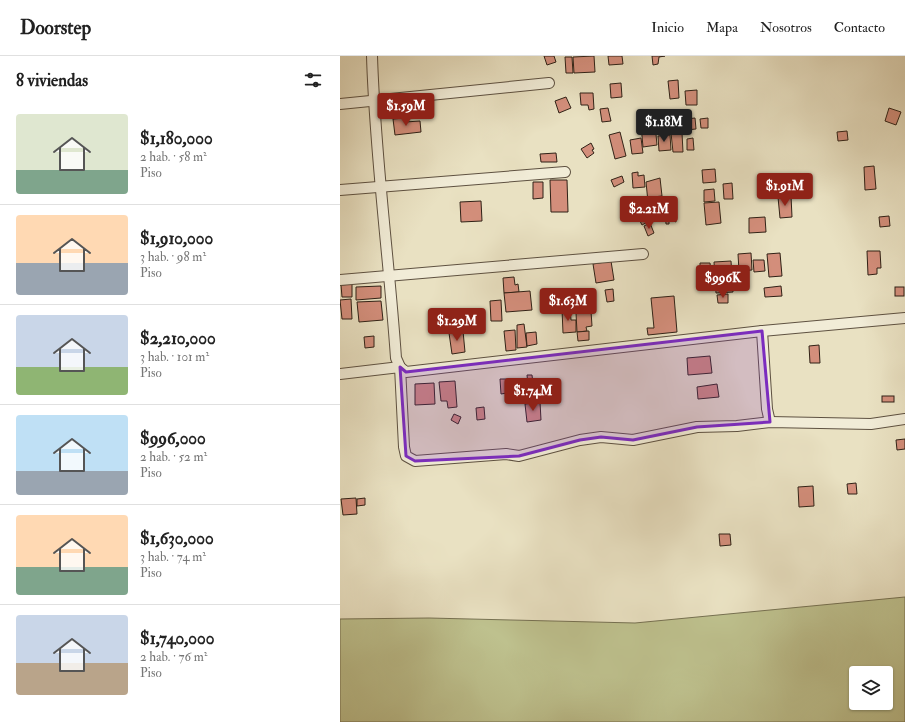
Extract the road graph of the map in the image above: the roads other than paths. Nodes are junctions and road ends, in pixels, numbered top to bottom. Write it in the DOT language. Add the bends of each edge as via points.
graph roads {
  1 [pos="372,56"];
  2 [pos="549,83"];
  3 [pos="373,101"];
  4 [pos="340,104"];
  5 [pos="565,172"];
  6 [pos="381,187"];
  7 [pos="340,190"];
  8 [pos="643,254"];
  9 [pos="390,276"];
  10 [pos="340,280"];
  11 [pos="905,318"];
  12 [pos="762,331"];
  13 [pos="400,367"];
  14 [pos="340,374"];
  15 [pos="905,419"];
  16 [pos="770,422"];
  1 -- 3 [label="street"];
  2 -- 3 [label="street"];
  3 -- 4 [label="street"];
  3 -- 6 [label="street"];
  5 -- 6 [label="street"];
  6 -- 7 [label="street"];
  6 -- 9 [label="street"];
  8 -- 9 [label="street"];
  9 -- 10 [label="street"];
  9 -- 13 [label="street" via="396,358"];
  11 -- 12 [label="street"];
  12 -- 13 [label="street" via="421,372 406,372"];
  12 -- 16 [label="street"];
  13 -- 14 [label="street"];
  13 -- 16 [label="street" via="404,448 406,456 415,460 506,454 519,456 601,437 633,440 697,427"];
  15 -- 16 [label="street" via="871,424"];
}
